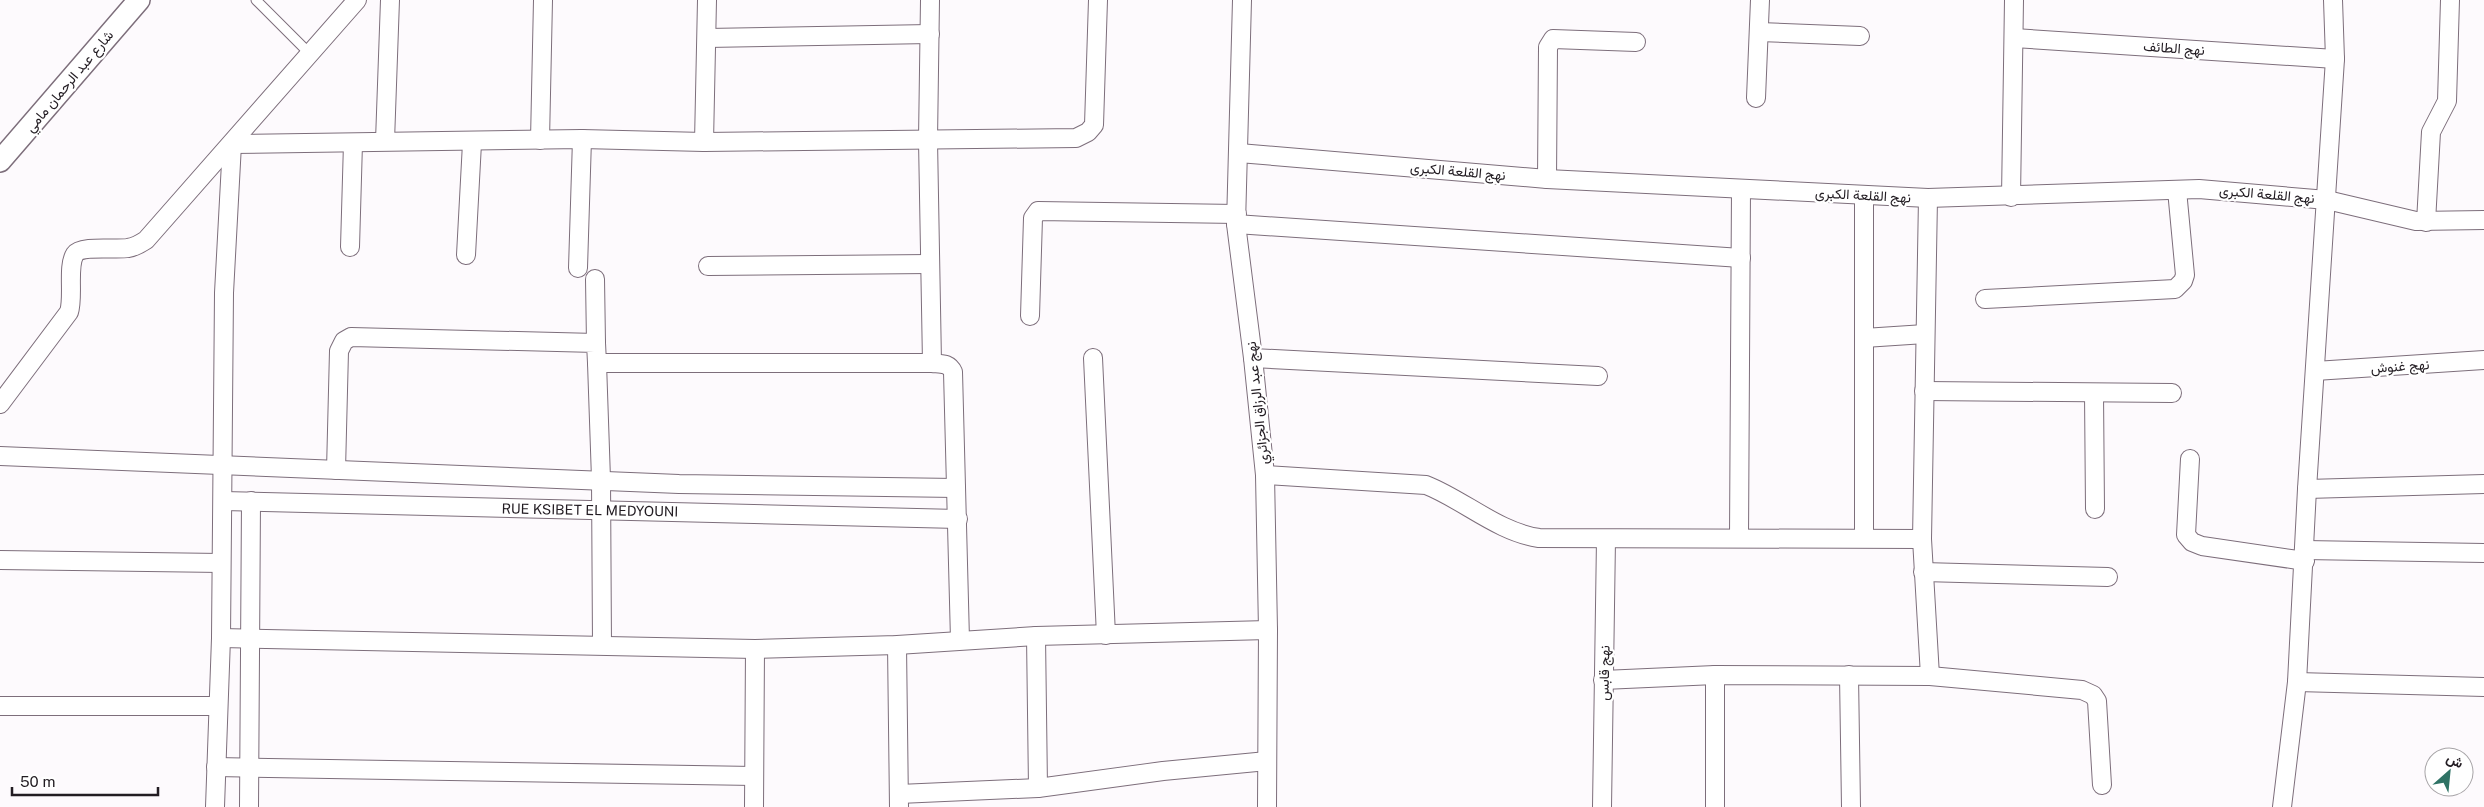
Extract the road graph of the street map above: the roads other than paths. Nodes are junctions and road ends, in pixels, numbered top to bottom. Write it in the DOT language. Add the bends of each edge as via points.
graph roads {
  1 [pos="139,0"];
  2 [pos="256,0"];
  3 [pos="358,0"];
  4 [pos="390,0"];
  5 [pos="543,0"];
  6 [pos="707,0"];
  7 [pos="930,0"];
  8 [pos="1098,0"];
  9 [pos="1242,0"];
  10 [pos="1760,0"];
  11 [pos="2014,0"];
  12 [pos="2333,0"];
  13 [pos="2450,0"];
  14 [pos="1759,32"];
  15 [pos="930,34"];
  16 [pos="1860,36"];
  17 [pos="707,38"];
  18 [pos="2014,38"];
  19 [pos="1636,42"];
  20 [pos="310,54"];
  21 [pos="2335,59"];
  22 [pos="1756,98"];
  23 [pos="540,140"];
  24 [pos="582,140"];
  25 [pos="928,140"];
  26 [pos="385,141"];
  27 [pos="472,142"];
  28 [pos="704,142"];
  29 [pos="353,143"];
  30 [pos="232,144"];
  31 [pos="1239,153"];
  32 [pos="0,161"];
  33 [pos="1547,179"];
  34 [pos="1741,189"];
  35 [pos="2176,190"];
  36 [pos="1864,195"];
  37 [pos="2011,196"];
  38 [pos="1928,198"];
  39 [pos="2327,200"];
  40 [pos="1236,219"];
  41 [pos="2484,220"];
  42 [pos="2426,222"];
  43 [pos="350,247"];
  44 [pos="466,255"];
  45 [pos="1741,258"];
  46 [pos="930,264"];
  47 [pos="708,266"];
  48 [pos="578,268"];
  49 [pos="595,279"];
  50 [pos="1986,299"];
  51 [pos="1030,316"];
  52 [pos="1925,334"];
  53 [pos="1864,338"];
  54 [pos="596,343"];
  55 [pos="1093,358"];
  56 [pos="1253,358"];
  57 [pos="2484,360"];
  58 [pos="597,363"];
  59 [pos="932,363"];
  60 [pos="2315,371"];
  61 [pos="1598,376"];
  62 [pos="1924,391"];
  63 [pos="2094,393"];
  64 [pos="2172,393"];
  65 [pos="0,404"];
  66 [pos="0,456"];
  67 [pos="2190,459"];
  68 [pos="222,464"];
  69 [pos="336,470"];
  70 [pos="1264,475"];
  71 [pos="601,480"];
  72 [pos="2484,484"];
  73 [pos="956,488"];
  74 [pos="2307,489"];
  75 [pos="223,501"];
  76 [pos="251,501"];
  77 [pos="2096,509"];
  78 [pos="600,511"];
  79 [pos="958,519"];
  80 [pos="1606,538"];
  81 [pos="1738,538"];
  82 [pos="1864,538"];
  83 [pos="1922,539"];
  84 [pos="2484,554"];
  85 [pos="2305,555"];
  86 [pos="0,560"];
  87 [pos="222,563"];
  88 [pos="1923,572"];
  89 [pos="2108,577"];
  90 [pos="1268,630"];
  91 [pos="1106,635"];
  92 [pos="1036,636"];
  93 [pos="221,638"];
  94 [pos="251,639"];
  95 [pos="960,640"];
  96 [pos="602,645"];
  97 [pos="897,645"];
  98 [pos="755,649"];
  99 [pos="1715,675"];
  100 [pos="1849,675"];
  101 [pos="1930,676"];
  102 [pos="1603,680"];
  103 [pos="2297,682"];
  104 [pos="2484,687"];
  105 [pos="0,706"];
  106 [pos="217,706"];
  107 [pos="1267,761"];
  108 [pos="216,767"];
  109 [pos="250,768"];
  110 [pos="754,776"];
  111 [pos="2102,785"];
  112 [pos="1038,788"];
  113 [pos="899,801"];
  114 [pos="214,807"];
  115 [pos="249,807"];
  116 [pos="754,807"];
  117 [pos="1267,807"];
  118 [pos="1602,807"];
  119 [pos="1715,807"];
  120 [pos="1851,807"];
  121 [pos="2282,807"];
  1 -- 32 [label="street, شارع عبد الرحمان مامي"];
  2 -- 20 [label="lane"];
  3 -- 20 [label="street"];
  4 -- 26 [label="street"];
  5 -- 23 [label="street"];
  6 -- 17 [label="street"];
  7 -- 15 [label="street"];
  8 -- 25 [label="street" via="1094,125 1088,132 1076,138"];
  9 -- 31 [label="street, نهج عبد الرزاق الجزائري"];
  10 -- 14 [label="street"];
  11 -- 18 [label="street"];
  12 -- 21 [label="street"];
  13 -- 42 [label="street" via="2447,100 2431,132"];
  14 -- 16 [label="street"];
  14 -- 22 [label="street"];
  15 -- 17 [label="street"];
  15 -- 25 [label="street"];
  17 -- 28 [label="street"];
  18 -- 21 [label="street, نهج الطائف"];
  18 -- 37 [label="street"];
  19 -- 33 [label="street" via="1553,39 1548,47"];
  20 -- 30 [label="street"];
  21 -- 39 [label="street"];
  23 -- 24 [label="street"];
  23 -- 27 [label="street"];
  24 -- 28 [label="street"];
  24 -- 48 [label="street"];
  25 -- 28 [label="street"];
  25 -- 46 [label="street"];
  26 -- 27 [label="street"];
  26 -- 29 [label="street"];
  27 -- 44 [label="street"];
  29 -- 30 [label="street"];
  29 -- 43 [label="street"];
  30 -- 65 [label="street" via="139,245 82,249 75,254 69,312"];
  30 -- 68 [label="street" via="224,293"];
  31 -- 33 [label="street, نهج القلعة الكبرى"];
  31 -- 40 [label="street, نهج عبد الرزاق الجزائري"];
  33 -- 34 [label="street, نهج القلعة الكبرى"];
  34 -- 36 [label="street, نهج القلعة الكبرى"];
  34 -- 45 [label="street"];
  35 -- 37 [label="street, نهج القلعة الكبرى"];
  35 -- 39 [label="street, نهج القلعة الكبرى" via="2232,191"];
  35 -- 50 [label="street" via="2185,274 2175,289"];
  36 -- 38 [label="street, نهج القلعة الكبرى"];
  36 -- 53 [label="street"];
  37 -- 38 [label="street, نهج القلعة الكبرى"];
  38 -- 52 [label="street"];
  39 -- 42 [label="street, نهج القلعة الكبرى"];
  39 -- 60 [label="street"];
  40 -- 45 [label="street"];
  40 -- 51 [label="street" via="1038,211 1033,218"];
  40 -- 56 [label="street, نهج عبد الرزاق الجزائري"];
  41 -- 42 [label="street, نهج القلعة الكبرى"];
  45 -- 81 [label="street"];
  46 -- 47 [label="street"];
  46 -- 59 [label="street"];
  49 -- 54 [label="street"];
  52 -- 53 [label="street"];
  52 -- 62 [label="street"];
  53 -- 82 [label="street"];
  54 -- 58 [label="street"];
  54 -- 69 [label="street" via="352,337 344,341 339,351"];
  55 -- 91 [label="street"];
  56 -- 61 [label="street"];
  56 -- 70 [label="street, نهج عبد الرزاق الجزائري"];
  57 -- 60 [label="street, نهج غنوش"];
  58 -- 59 [label="street"];
  58 -- 71 [label="street"];
  59 -- 73 [label="street" via="946,364 953,372"];
  60 -- 74 [label="street"];
  62 -- 63 [label="street"];
  62 -- 83 [label="street"];
  63 -- 64 [label="street"];
  63 -- 77 [label="street"];
  66 -- 68 [label="street, RUE KSIBET EL MEDYOUNI"];
  67 -- 85 [label="street" via="2186,535 2192,542 2202,546"];
  68 -- 69 [label="street, RUE KSIBET EL MEDYOUNI"];
  68 -- 75 [label="street"];
  69 -- 71 [label="street, RUE KSIBET EL MEDYOUNI"];
  70 -- 80 [label="street" via="1426,485 1525,536"];
  70 -- 90 [label="street, نهج عبد الرزاق الجزائري"];
  71 -- 73 [label="street, RUE KSIBET EL MEDYOUNI"];
  71 -- 78 [label="street"];
  72 -- 74 [label="street"];
  73 -- 79 [label="street"];
  74 -- 85 [label="street"];
  75 -- 76 [label="street, RUE KSIBET EL MEDYOUNI"];
  75 -- 87 [label="street"];
  76 -- 78 [label="street, RUE KSIBET EL MEDYOUNI"];
  76 -- 94 [label="street"];
  78 -- 79 [label="street, RUE KSIBET EL MEDYOUNI"];
  78 -- 96 [label="street"];
  79 -- 95 [label="street"];
  80 -- 81 [label="street"];
  80 -- 102 [label="street, نهج قابس"];
  81 -- 82 [label="street"];
  82 -- 83 [label="street"];
  83 -- 88 [label="street"];
  84 -- 85 [label="street"];
  85 -- 103 [label="street"];
  86 -- 87 [label="street"];
  87 -- 93 [label="street"];
  88 -- 89 [label="street"];
  88 -- 101 [label="street"];
  90 -- 91 [label="street"];
  90 -- 107 [label="street, نهج عبد الرزاق الجزائري"];
  91 -- 92 [label="street"];
  92 -- 95 [label="street"];
  92 -- 112 [label="street"];
  93 -- 94 [label="street"];
  93 -- 106 [label="street"];
  94 -- 96 [label="street"];
  94 -- 109 [label="street"];
  95 -- 97 [label="street"];
  96 -- 98 [label="street"];
  97 -- 98 [label="street"];
  97 -- 113 [label="street"];
  98 -- 110 [label="street"];
  99 -- 100 [label="street"];
  99 -- 102 [label="street"];
  99 -- 119 [label="street"];
  100 -- 101 [label="street"];
  100 -- 120 [label="street"];
  101 -- 111 [label="street" via="2082,690 2093,695 2098,713"];
  102 -- 118 [label="street, نهج قابس"];
  103 -- 104 [label="street"];
  103 -- 121 [label="street"];
  105 -- 106 [label="street"];
  106 -- 108 [label="street"];
  107 -- 112 [label="street"];
  107 -- 117 [label="street, نهج عبد الرزاق الجزائري"];
  108 -- 109 [label="street"];
  108 -- 114 [label="street"];
  109 -- 110 [label="street"];
  109 -- 115 [label="street"];
  110 -- 116 [label="street"];
  112 -- 113 [label="street"];
}
